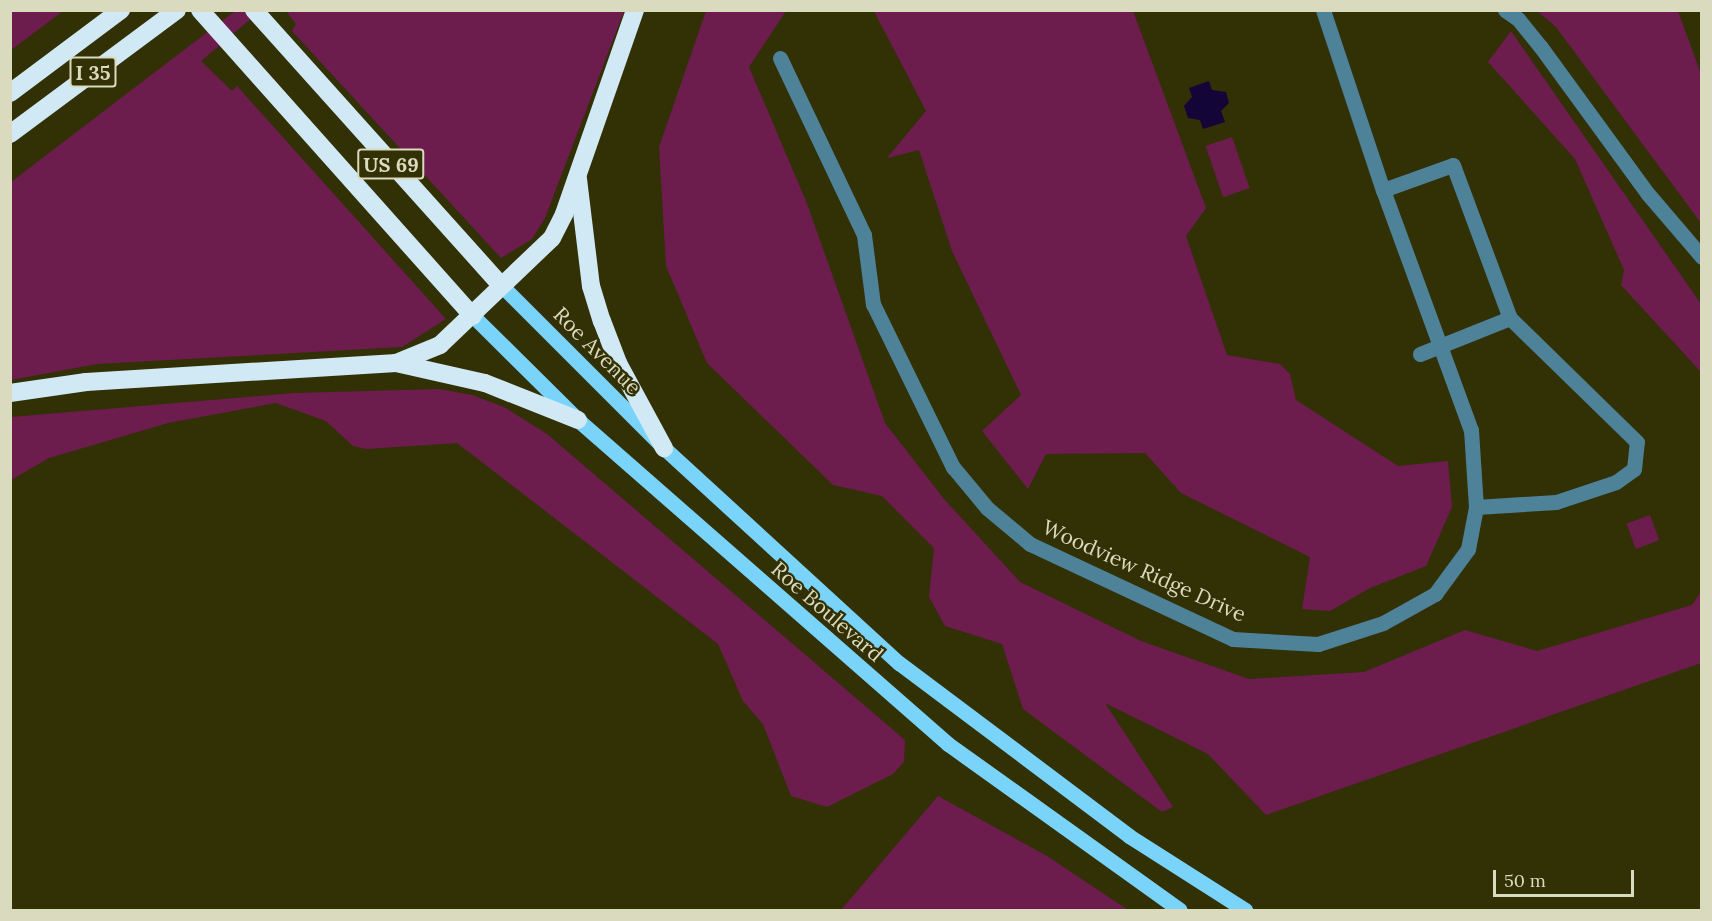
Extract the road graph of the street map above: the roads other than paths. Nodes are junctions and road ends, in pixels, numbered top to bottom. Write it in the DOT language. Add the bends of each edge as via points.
graph roads {
  1 [pos="122,10"];
  2 [pos="177,10"];
  3 [pos="200,10"];
  4 [pos="254,10"];
  5 [pos="635,10"];
  6 [pos="1323,10"];
  7 [pos="1505,10"];
  8 [pos="780,58"];
  9 [pos="10,93"];
  10 [pos="10,134"];
  11 [pos="577,174"];
  12 [pos="1383,190"];
  13 [pos="1701,257"];
  14 [pos="500,284"];
  15 [pos="473,316"];
  16 [pos="1510,318"];
  17 [pos="1440,348"];
  18 [pos="1420,354"];
  19 [pos="396,363"];
  20 [pos="10,393"];
  21 [pos="578,420"];
  22 [pos="664,448"];
  23 [pos="1476,507"];
  24 [pos="1180,910"];
  25 [pos="1245,910"];
  1 -- 9 [label="highway, I 35"];
  2 -- 10 [label="highway, I 35"];
  3 -- 15 [label="highway"];
  4 -- 14 [label="highway, US 69"];
  5 -- 11 [label="highway"];
  6 -- 12 [label="street, Woodview Ridge Drive"];
  7 -- 13 [label="street" via="1518,19 1540,46 1648,194"];
  8 -- 23 [label="street, Woodview Ridge Drive" via="860,225 873,304 904,372 953,467 987,508 1030,544 1233,639 1318,644 1383,623 1435,594 1468,549"];
  11 -- 14 [label="highway" via="552,238 538,255"];
  11 -- 22 [label="highway" via="591,286 602,321 618,363"];
  12 -- 16 [label="street" via="1453,165"];
  12 -- 17 [label="street, Woodview Ridge Drive"];
  14 -- 15 [label="highway"];
  14 -- 22 [label="main road, Roe Avenue"];
  15 -- 19 [label="highway" via="440,345"];
  15 -- 21 [label="main road, Roe Boulevard"];
  16 -- 17 [label="street"];
  16 -- 23 [label="street" via="1637,442 1634,469 1616,482 1556,502"];
  17 -- 18 [label="street"];
  17 -- 23 [label="street, Woodview Ridge Drive" via="1471,430"];
  19 -- 20 [label="highway" via="86,382"];
  19 -- 21 [label="highway" via="485,383"];
  21 -- 24 [label="main road, Roe Boulevard" via="948,744"];
  22 -- 25 [label="main road, Roe Boulevard" via="899,663 1129,836"];
}
